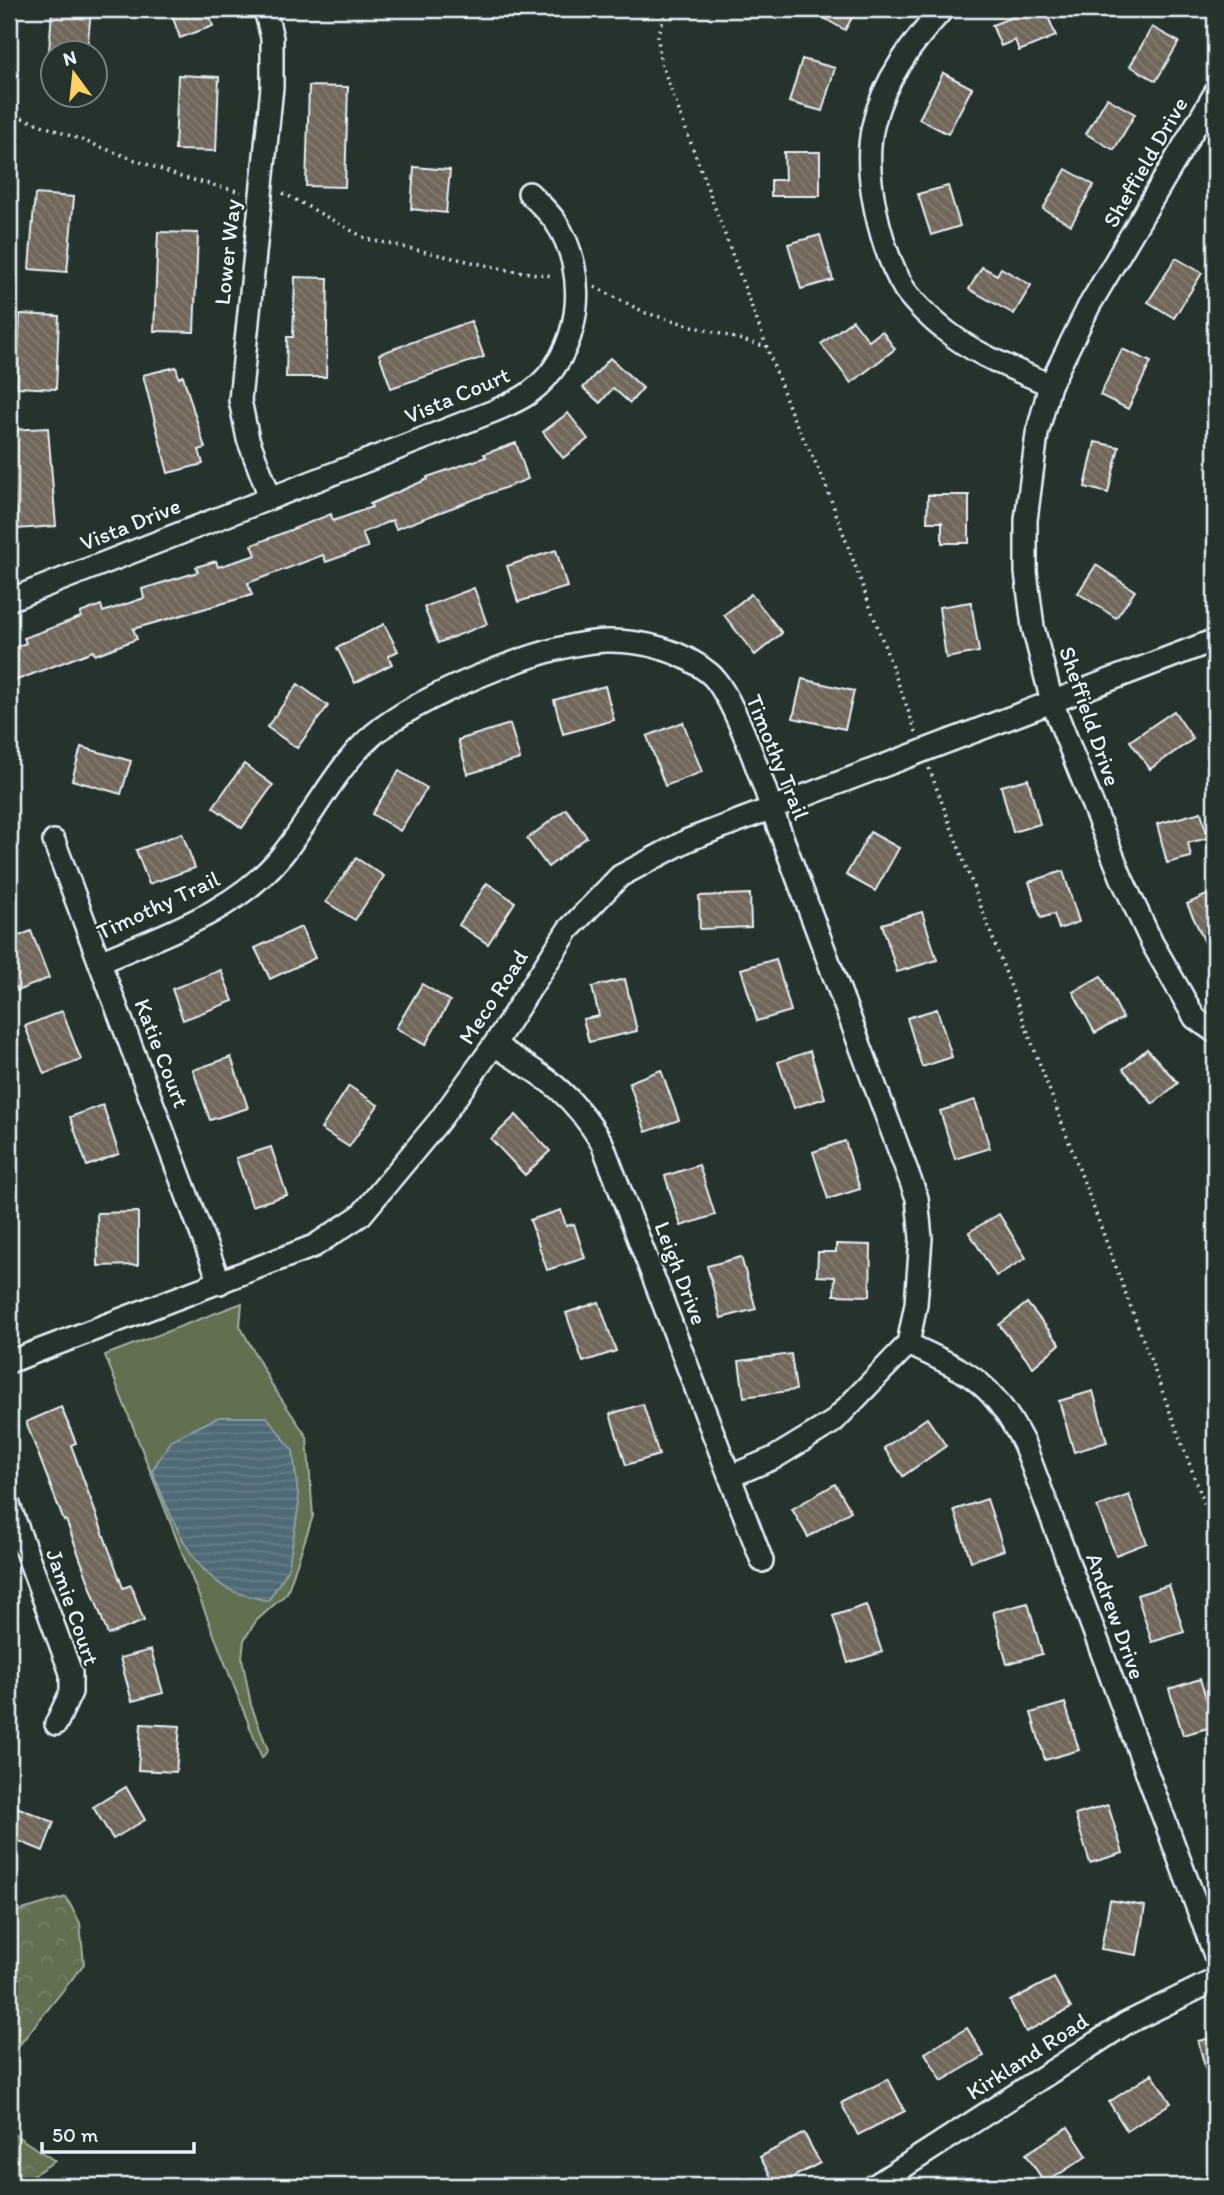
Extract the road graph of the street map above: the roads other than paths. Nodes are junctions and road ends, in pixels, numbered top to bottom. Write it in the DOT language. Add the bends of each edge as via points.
graph roads {
  1 [pos="265,9"];
  2 [pos="943,9"];
  3 [pos="1215,93"];
  4 [pos="530,193"];
  5 [pos="1050,385"];
  6 [pos="270,497"];
  7 [pos="9,600"];
  8 [pos="1215,640"];
  9 [pos="1052,702"];
  10 [pos="772,808"];
  11 [pos="54,841"];
  12 [pos="100,962"];
  13 [pos="1215,1032"];
  14 [pos="494,1045"];
  15 [pos="220,1283"];
  16 [pos="908,1345"];
  17 [pos="9,1362"];
  18 [pos="731,1476"];
  19 [pos="9,1505"];
  20 [pos="762,1561"];
  21 [pos="57,1724"];
  22 [pos="1215,1955"];
  23 [pos="1215,1980"];
  24 [pos="874,2186"];
  1 -- 6 [label="street, Lower Way" via="272,38 272,87 240,400 248,439"];
  2 -- 5 [label="street" via="905,55 872,126 874,199 884,241 905,290 946,331"];
  3 -- 5 [label="street, Sheffield Drive" via="1089,306"];
  4 -- 6 [label="street, Vista Court" via="555,220 577,281 576,310 566,347 552,371 528,394 494,411"];
  5 -- 9 [label="street, Sheffield Drive" via="1037,434 1026,520 1026,572"];
  6 -- 7 [label="street, Vista Drive"];
  8 -- 9 [label="street, Meco Road"];
  9 -- 10 [label="street, Meco Road"];
  9 -- 13 [label="street, Sheffield Drive" via="1152,943 1195,1018"];
  10 -- 12 [label="street, Timothy Trail" via="729,703 713,676 688,657 650,645 605,641 553,650 433,698 381,728 254,886 188,923"];
  10 -- 14 [label="street, Meco Road" via="688,840 620,876 568,930"];
  10 -- 16 [label="street, Timothy Trail" via="917,1198 921,1238"];
  11 -- 12 [label="street, Katie Court"];
  12 -- 15 [label="street, Katie Court"];
  14 -- 15 [label="street, Meco Road" via="409,1160 361,1215 314,1246"];
  14 -- 18 [label="street, Leigh Drive" via="557,1085 582,1110 602,1143"];
  15 -- 17 [label="street, Meco Road"];
  16 -- 18 [label="street" via="833,1422 774,1458"];
  16 -- 22 [label="street, Andrew Drive" via="971,1373 1010,1416"];
  18 -- 20 [label="street, Leigh Drive"];
  19 -- 21 [label="street, Jamie Court" via="71,1673 71,1692"];
  23 -- 24 [label="street, Kirkland Road" via="1125,2024"];
}
